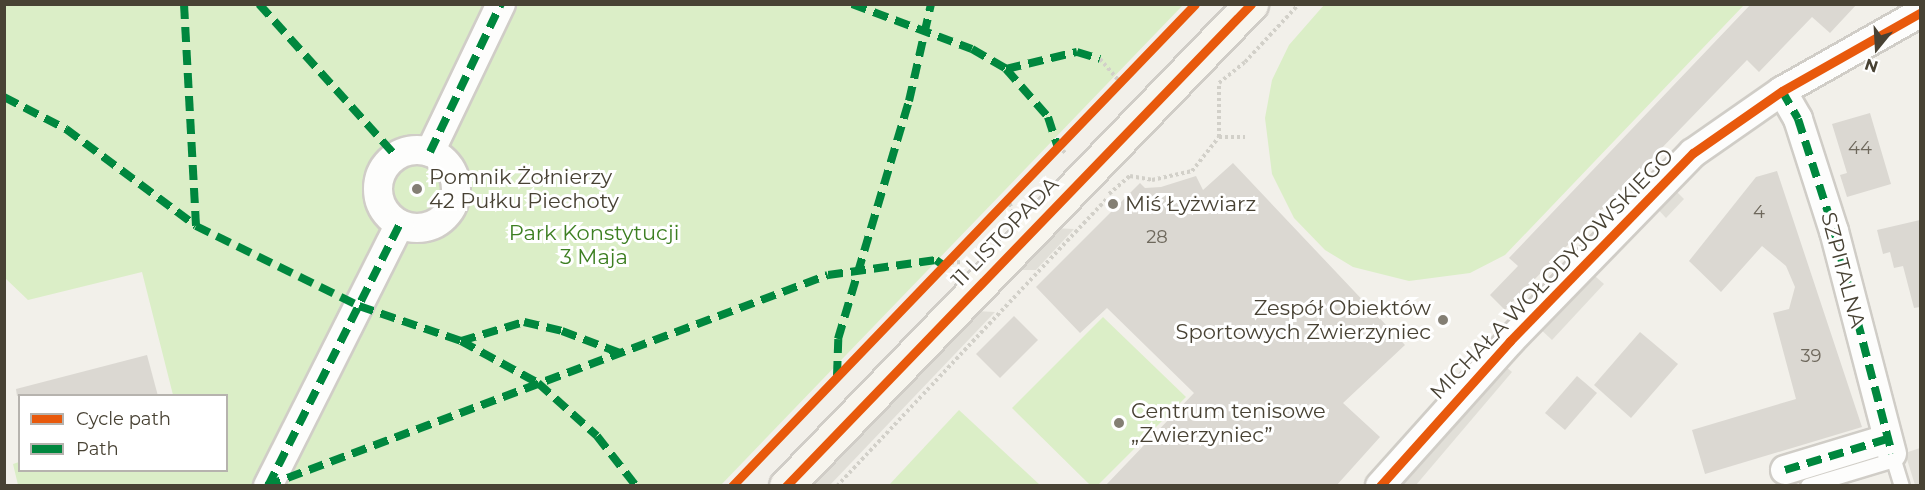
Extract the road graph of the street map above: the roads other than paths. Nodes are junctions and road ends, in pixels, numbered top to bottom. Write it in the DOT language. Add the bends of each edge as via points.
graph roads {
  1 [pos="501,4"];
  2 [pos="1251,4"];
  3 [pos="1920,13"];
  4 [pos="1782,91"];
  5 [pos="436,140"];
  6 [pos="400,224"];
  7 [pos="1891,451"];
  8 [pos="1785,470"];
  9 [pos="268,486"];
  10 [pos="786,486"];
  11 [pos="1380,486"];
  12 [pos="1808,486"];
  13 [pos="1902,486"];
  1 -- 5 [label="street"];
  2 -- 10 [label="street, 11 LISTOPADA"];
  3 -- 4 [label="street, MICHAŁA WOŁODYJOWSKIEGO"];
  4 -- 7 [label="street, SZPITALNA" via="1798,119 1834,231"];
  4 -- 11 [label="street, MICHAŁA WOŁODYJOWSKIEGO" via="1703,146 1665,178"];
  5 -- 6 [label="street" via="403,152 382,171 380,201"];
  5 -- 6 [label="street" via="454,180 451,208 428,226"];
  6 -- 9 [label="street"];
  7 -- 8 [label="street"];
  7 -- 12 [label="lane"];
  7 -- 13 [label="lane"];
}
